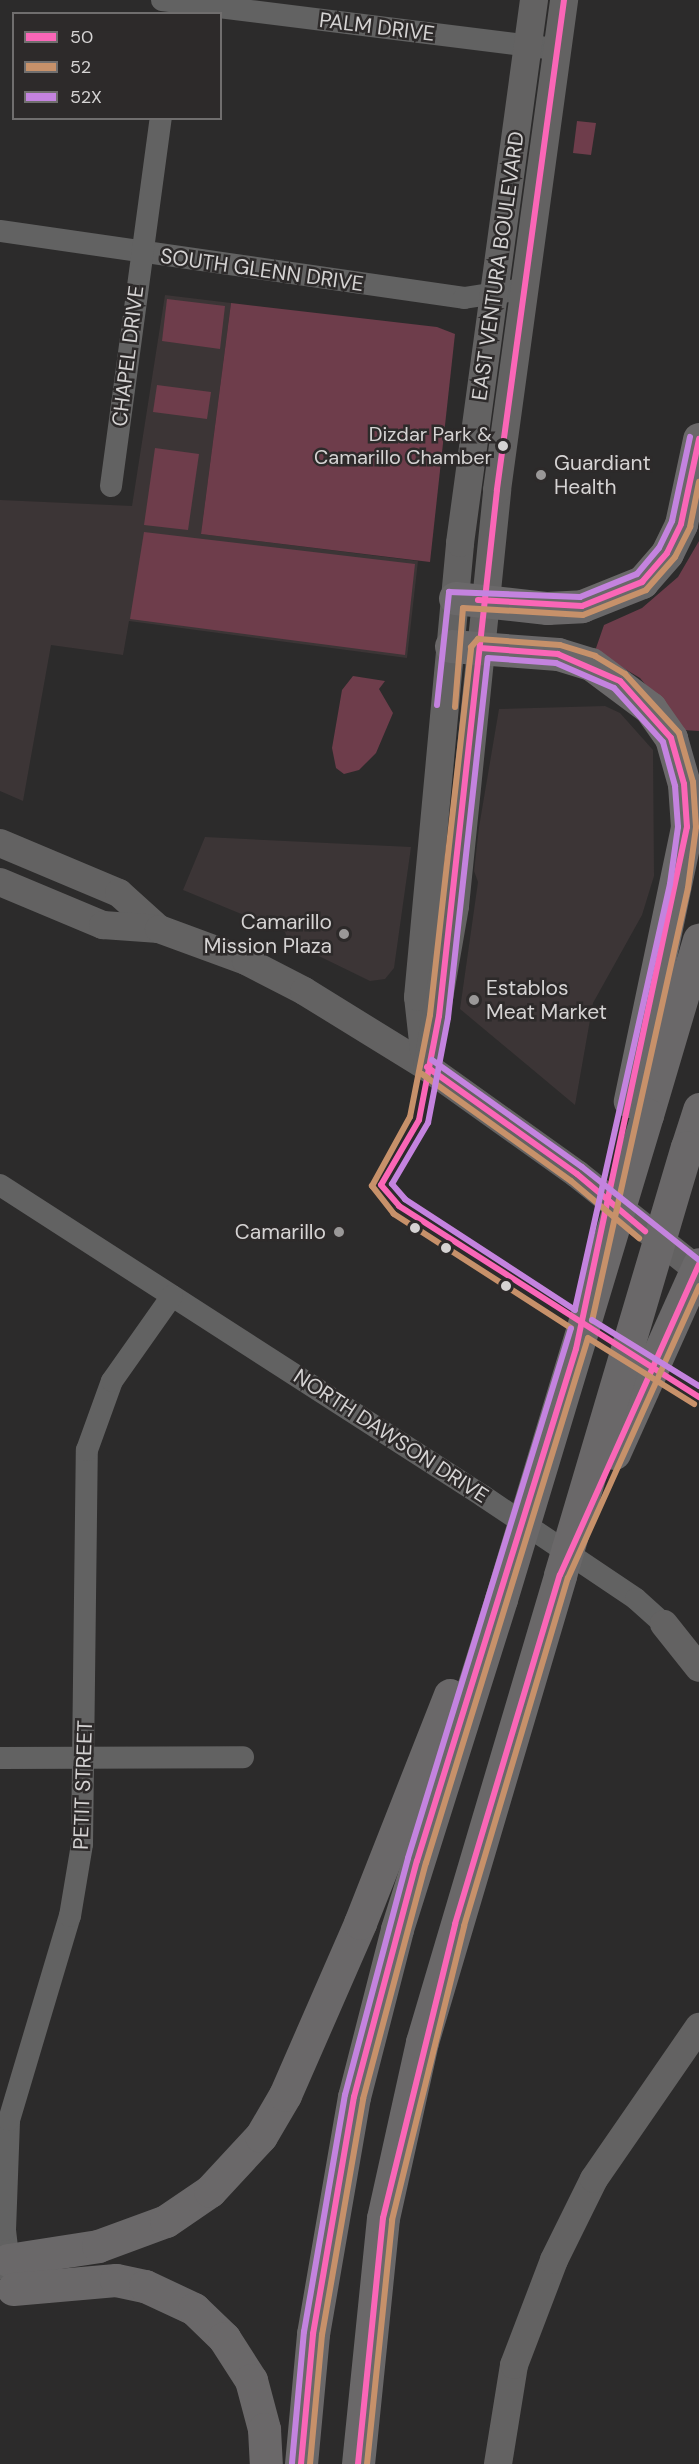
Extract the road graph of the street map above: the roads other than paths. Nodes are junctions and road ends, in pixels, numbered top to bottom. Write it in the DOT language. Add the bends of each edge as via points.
graph roads {
  1 [pos="534,0"];
  2 [pos="564,0"];
  3 [pos="173,4"];
  4 [pos="528,46"];
  5 [pos="557,50"];
  6 [pos="161,120"];
  7 [pos="0,231"];
  8 [pos="142,254"];
  9 [pos="523,289"];
  10 [pos="494,296"];
  11 [pos="699,439"];
  12 [pos="111,486"];
  13 [pos="470,599"];
  14 [pos="465,647"];
  15 [pos="0,843"];
  16 [pos="0,882"];
  17 [pos="159,929"];
  18 [pos="699,940"];
  19 [pos="427,1067"];
  20 [pos="639,1108"];
  21 [pos="699,1109"];
  22 [pos="0,1185"];
  23 [pos="699,1264"];
  24 [pos="699,1271"];
  25 [pos="172,1296"];
  26 [pos="560,1575"];
  27 [pos="664,1624"];
  28 [pos="486,1642"];
  29 [pos="699,1668"];
  30 [pos="86,1757"];
  31 [pos="243,1757"];
  32 [pos="0,1758"];
  33 [pos="699,2027"];
  34 [pos="5,2275"];
  35 [pos="266,2464"];
  36 [pos="301,2464"];
  37 [pos="358,2464"];
  38 [pos="498,2464"];
  1 -- 4 [label="main road, EAST VENTURA BOULEVARD"];
  2 -- 5 [label="main road"];
  3 -- 4 [label="street, PALM DRIVE"];
  4 -- 5 [label="street, PALM DRIVE"];
  4 -- 10 [label="main road, EAST VENTURA BOULEVARD"];
  5 -- 9 [label="main road, EAST VENTURA BOULEVARD"];
  6 -- 8 [label="street, CHAPEL DRIVE"];
  7 -- 8 [label="street, SOUTH GLENN DRIVE"];
  8 -- 10 [label="street, SOUTH GLENN DRIVE" via="464,298"];
  8 -- 12 [label="street, CHAPEL DRIVE"];
  9 -- 10 [label="street, SOUTH GLENN DRIVE"];
  9 -- 13 [label="main road, EAST VENTURA BOULEVARD"];
  10 -- 13 [label="main road, EAST VENTURA BOULEVARD"];
  11 -- 13 [label="highway" via="681,524 667,554 642,582 582,606 547,608"];
  13 -- 14 [label="main road, EAST VENTURA BOULEVARD"];
  14 -- 19 [label="main road, EAST VENTURA BOULEVARD" via="455,906"];
  14 -- 20 [label="highway" via="558,654 591,664 635,694 671,738 684,784 687,827"];
  15 -- 17 [label="main road" via="119,893"];
  16 -- 17 [label="main road" via="102,925"];
  17 -- 19 [label="main road" via="246,961 304,991"];
  18 -- 20 [label="highway"];
  19 -- 24 [label="main road" via="577,1174"];
  20 -- 28 [label="highway, bridge" via="576,1349"];
  21 -- 26 [label="highway, bridge"];
  22 -- 25 [label="street, NORTH DAWSON DRIVE"];
  23 -- 26 [label="highway, bridge"];
  25 -- 27 [label="street, NORTH DAWSON DRIVE" via="483,1496"];
  25 -- 30 [label="street, PETIT STREET" via="112,1381 90,1431 85,1474"];
  26 -- 37 [label="highway" via="422,2042 386,2206"];
  27 -- 29 [label="main road"];
  28 -- 34 [label="highway" via="446,1700 360,1923 285,2095 261,2136 210,2191 166,2221"];
  28 -- 36 [label="highway" via="397,1929 354,2097 313,2334"];
  30 -- 31 [label="street"];
  30 -- 32 [label="street"];
  30 -- 34 [label="street, PETIT STREET" via="81,1856 70,1916 9,2120"];
  33 -- 38 [label="main road" via="594,2180 554,2260 514,2365"];
  34 -- 35 [label="highway" via="116,2280 145,2286 194,2309 224,2338 251,2380 264,2429"];
}
